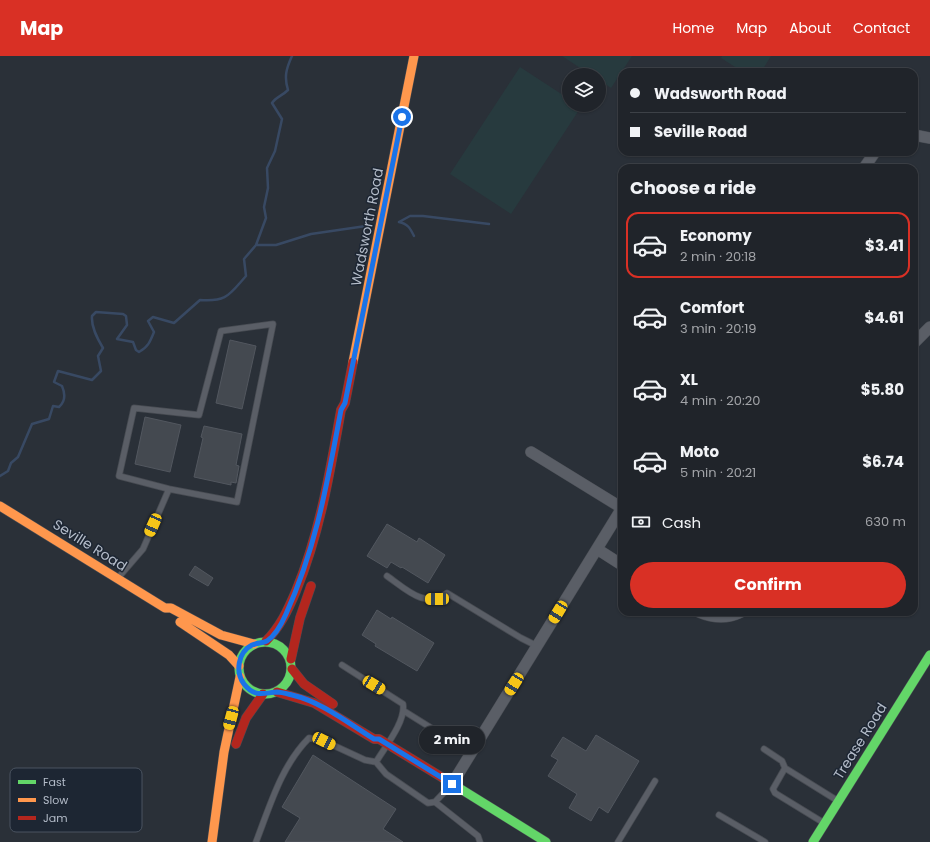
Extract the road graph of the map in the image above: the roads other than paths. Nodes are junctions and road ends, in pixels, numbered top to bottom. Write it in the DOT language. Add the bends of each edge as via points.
graph roads {
  1 [pos="414,56"];
  2 [pos="918,136"];
  3 [pos="930,138"];
  4 [pos="930,327"];
  5 [pos="918,339"];
  6 [pos="345,403"];
  7 [pos="532,452"];
  8 [pos="169,489"];
  9 [pos="335,491"];
  10 [pos="0,506"];
  11 [pos="618,506"];
  12 [pos="618,515"];
  13 [pos="597,549"];
  14 [pos="618,562"];
  15 [pos="315,574"];
  16 [pos="387,576"];
  17 [pos="118,578"];
  18 [pos="166,608"];
  19 [pos="715,616"];
  20 [pos="729,616"];
  21 [pos="266,641"];
  22 [pos="254,644"];
  23 [pos="537,646"];
  24 [pos="930,655"];
  25 [pos="291,659"];
  26 [pos="342,665"];
  27 [pos="239,666"];
  28 [pos="292,669"];
  29 [pos="240,677"];
  30 [pos="277,692"];
  31 [pos="263,694"];
  32 [pos="404,711"];
  33 [pos="436,730"];
  34 [pos="383,741"];
  35 [pos="764,749"];
  36 [pos="235,752"];
  37 [pos="376,762"];
  38 [pos="785,768"];
  39 [pos="655,781"];
  40 [pos="452,784"];
  41 [pos="839,801"];
  42 [pos="435,802"];
  43 [pos="719,815"];
  44 [pos="225,821"];
  45 [pos="824,823"];
  46 [pos="533,839"];
  47 [pos="212,842"];
  48 [pos="219,842"];
  49 [pos="256,842"];
  50 [pos="480,842"];
  51 [pos="546,842"];
  52 [pos="618,842"];
  53 [pos="765,842"];
  54 [pos="813,842"];
  1 -- 6 [label="main road, Wadsworth Road"];
  2 -- 3 [label="street"];
  4 -- 5 [label="street"];
  6 -- 9 [label="main road, Wadsworth Road" via="348,410"];
  6 -- 21 [label="main road, Wadsworth Road" via="341,410 310,554 283,619"];
  7 -- 11 [label="street"];
  8 -- 8 [label="lane" via="237,502 273,324 221,330 199,415 134,408 119,476"];
  8 -- 17 [label="lane" via="142,549"];
  10 -- 17 [label="main road, Seville Road"];
  12 -- 13 [label="street"];
  13 -- 14 [label="street"];
  13 -- 23 [label="street"];
  15 -- 25 [label="main road" via="300,618"];
  16 -- 23 [label="lane" via="425,600 437,599 446,593"];
  17 -- 18 [label="main road, Seville Road"];
  18 -- 22 [label="main road, Seville Road" via="171,608 221,635"];
  18 -- 27 [label="main road, Seville Road" via="168,614 229,655"];
  19 -- 20 [label="street"];
  21 -- 22 [label="main road"];
  21 -- 25 [label="main road" via="281,646"];
  22 -- 27 [label="main road" via="242,656"];
  23 -- 40 [label="street"];
  24 -- 41 [label="main road, Trease Road"];
  25 -- 28 [label="main road"];
  26 -- 32 [label="lane" via="403,704"];
  27 -- 29 [label="main road"];
  28 -- 30 [label="main road" via="289,680"];
  28 -- 34 [label="main road" via="304,684 377,734"];
  29 -- 31 [label="main road" via="252,691"];
  29 -- 47 [label="main road" via="224,752"];
  30 -- 31 [label="main road"];
  30 -- 34 [label="main road" via="314,703 374,739"];
  31 -- 36 [label="main road" via="243,722"];
  32 -- 33 [label="lane"];
  32 -- 34 [label="lane" via="402,719"];
  34 -- 37 [label="lane"];
  34 -- 40 [label="main road"];
  35 -- 38 [label="lane" via="782,761"];
  37 -- 42 [label="lane" via="386,774 428,803"];
  37 -- 49 [label="lane" via="365,760 324,741 309,738 300,746 282,774"];
  38 -- 41 [label="lane"];
  38 -- 45 [label="lane" via="773,789"];
  39 -- 52 [label="lane"];
  40 -- 42 [label="lane"];
  40 -- 46 [label="main road"];
  41 -- 45 [label="main road, Trease Road"];
  42 -- 50 [label="lane" via="478,836"];
  43 -- 53 [label="lane"];
  44 -- 48 [label="main road"];
  45 -- 54 [label="main road, Trease Road"];
  46 -- 51 [label="main road"];
}
